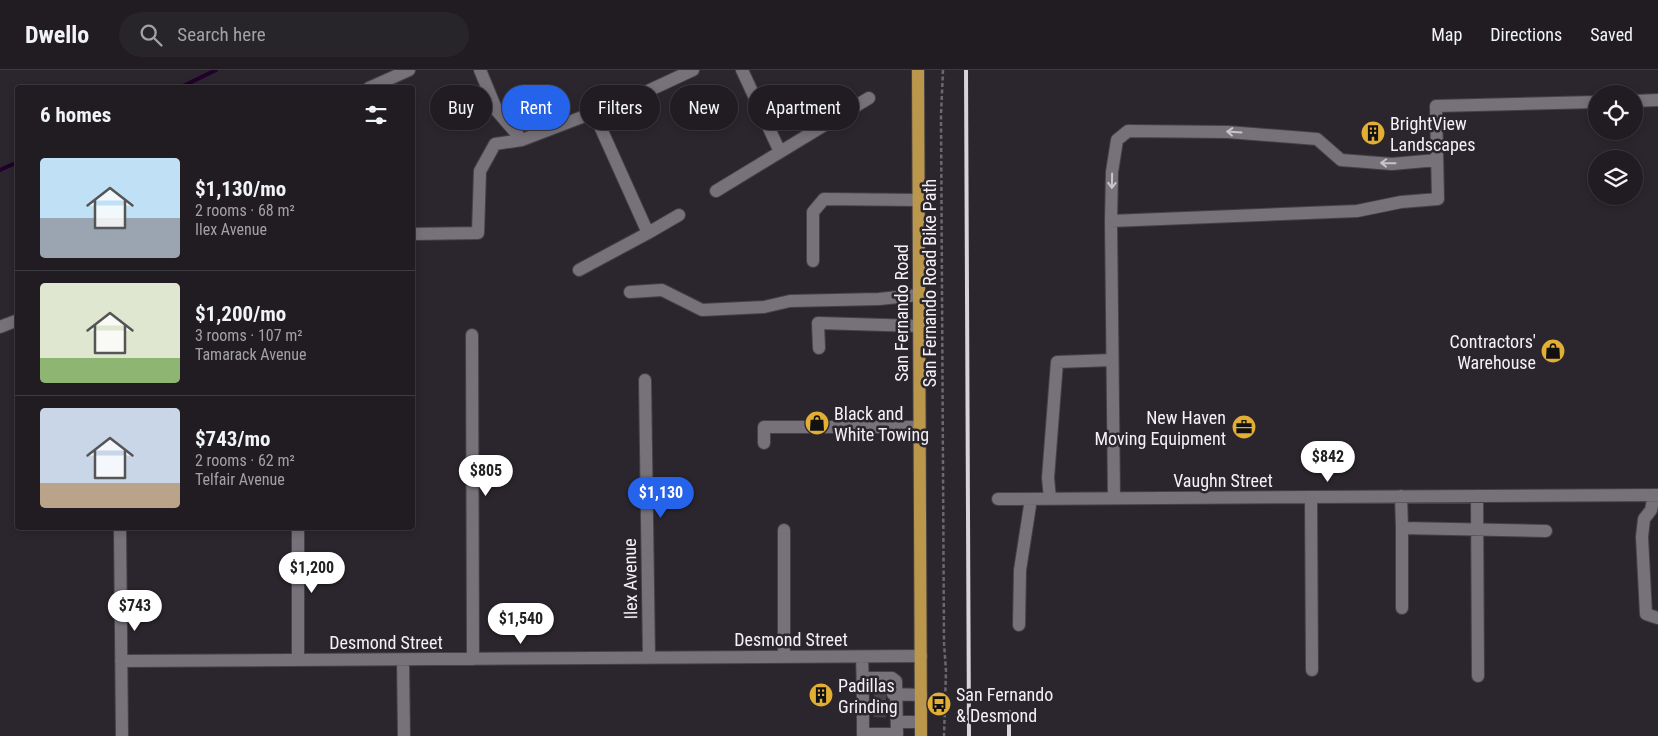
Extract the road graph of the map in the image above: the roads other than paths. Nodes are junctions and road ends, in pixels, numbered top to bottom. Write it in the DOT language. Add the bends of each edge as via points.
graph roads {
  1 [pos="409,70"];
  2 [pos="480,70"];
  3 [pos="693,70"];
  4 [pos="742,70"];
  5 [pos="918,70"];
  6 [pos="668,75"];
  7 [pos="376,85"];
  8 [pos="649,85"];
  9 [pos="869,98"];
  10 [pos="1658,100"];
  11 [pos="1643,101"];
  12 [pos="1588,102"];
  13 [pos="580,118"];
  14 [pos="602,130"];
  15 [pos="522,140"];
  16 [pos="780,152"];
  17 [pos="1437,160"];
  18 [pos="716,191"];
  19 [pos="918,200"];
  20 [pos="679,215"];
  21 [pos="1111,221"];
  22 [pos="648,233"];
  23 [pos="415,234"];
  24 [pos="814,261"];
  25 [pos="579,270"];
  26 [pos="630,292"];
  27 [pos="918,295"];
  28 [pos="15,321"];
  29 [pos="919,326"];
  30 [pos="0,327"];
  31 [pos="472,335"];
  32 [pos="819,348"];
  33 [pos="1112,360"];
  34 [pos="645,380"];
  35 [pos="919,427"];
  36 [pos="764,442"];
  37 [pos="1656,495"];
  38 [pos="1401,496"];
  39 [pos="1477,496"];
  40 [pos="1311,497"];
  41 [pos="1050,498"];
  42 [pos="1114,498"];
  43 [pos="998,499"];
  44 [pos="1030,499"];
  45 [pos="1402,528"];
  46 [pos="120,530"];
  47 [pos="298,530"];
  48 [pos="784,530"];
  49 [pos="1477,531"];
  50 [pos="1546,531"];
  51 [pos="1402,608"];
  52 [pos="1658,618"];
  53 [pos="1018,625"];
  54 [pos="862,656"];
  55 [pos="921,656"];
  56 [pos="784,657"];
  57 [pos="649,658"];
  58 [pos="473,659"];
  59 [pos="298,660"];
  60 [pos="403,660"];
  61 [pos="121,661"];
  62 [pos="1312,670"];
  63 [pos="1478,676"];
  64 [pos="862,678"];
  65 [pos="895,694"];
  66 [pos="921,695"];
  67 [pos="896,715"];
  68 [pos="921,722"];
  69 [pos="863,735"];
  70 [pos="122,736"];
  71 [pos="404,736"];
  72 [pos="921,736"];
  1 -- 7 [label="street"];
  2 -- 15 [label="street" via="497,111"];
  3 -- 6 [label="street"];
  4 -- 16 [label="street"];
  5 -- 19 [label="main road, San Fernando Road"];
  6 -- 8 [label="street"];
  9 -- 16 [label="street"];
  10 -- 11 [label="street"];
  12 -- 17 [label="street" via="1436,106"];
  13 -- 15 [label="street"];
  14 -- 22 [label="street"];
  15 -- 23 [label="street" via="495,144 480,171 478,233"];
  16 -- 18 [label="street"];
  17 -- 21 [label="street" via="1438,199 1400,202 1357,211"];
  17 -- 21 [label="street, one-way" via="1392,164 1340,160 1317,139 1228,132 1128,131 1117,140 1112,172"];
  19 -- 24 [label="street" via="824,200 814,212"];
  19 -- 27 [label="main road, San Fernando Road"];
  20 -- 22 [label="street"];
  21 -- 33 [label="street"];
  22 -- 25 [label="street"];
  26 -- 27 [label="street" via="662,290 702,310 764,307 790,300"];
  27 -- 29 [label="main road, San Fernando Road"];
  28 -- 30 [label="street"];
  29 -- 32 [label="street" via="818,323"];
  29 -- 35 [label="main road, San Fernando Road"];
  31 -- 58 [label="street"];
  33 -- 41 [label="street" via="1057,362 1048,478"];
  33 -- 42 [label="street"];
  34 -- 57 [label="street, Ilex Avenue"];
  35 -- 36 [label="street" via="764,427"];
  35 -- 55 [label="main road, San Fernando Road"];
  37 -- 39 [label="street, Vaughn Street"];
  37 -- 52 [label="street" via="1652,510 1644,519 1642,537 1646,614"];
  38 -- 39 [label="street, Vaughn Street"];
  38 -- 40 [label="street, Vaughn Street"];
  38 -- 45 [label="street"];
  39 -- 49 [label="street"];
  40 -- 42 [label="street, Vaughn Street"];
  40 -- 62 [label="street"];
  41 -- 42 [label="street, Vaughn Street"];
  41 -- 44 [label="street, Vaughn Street"];
  43 -- 44 [label="street, Vaughn Street"];
  44 -- 53 [label="street" via="1020,570"];
  45 -- 49 [label="street"];
  45 -- 51 [label="street"];
  46 -- 61 [label="street"];
  47 -- 59 [label="street"];
  48 -- 56 [label="street"];
  49 -- 50 [label="street"];
  49 -- 63 [label="street"];
  54 -- 55 [label="street, Desmond Street"];
  54 -- 56 [label="street, Desmond Street"];
  54 -- 64 [label="street"];
  55 -- 66 [label="main road, San Fernando Road"];
  56 -- 57 [label="street, Desmond Street"];
  57 -- 58 [label="street, Desmond Street"];
  58 -- 60 [label="street, Desmond Street"];
  59 -- 60 [label="street, Desmond Street"];
  59 -- 61 [label="street, Desmond Street"];
  60 -- 71 [label="street"];
  61 -- 70 [label="street"];
  64 -- 65 [label="street" via="892,678 896,681"];
  64 -- 69 [label="street" via="868,694"];
  65 -- 66 [label="street"];
  65 -- 67 [label="street"];
  66 -- 68 [label="main road, San Fernando Road"];
  67 -- 68 [label="street"];
  67 -- 69 [label="street" via="897,734"];
  68 -- 72 [label="main road, San Fernando Road"];
}
